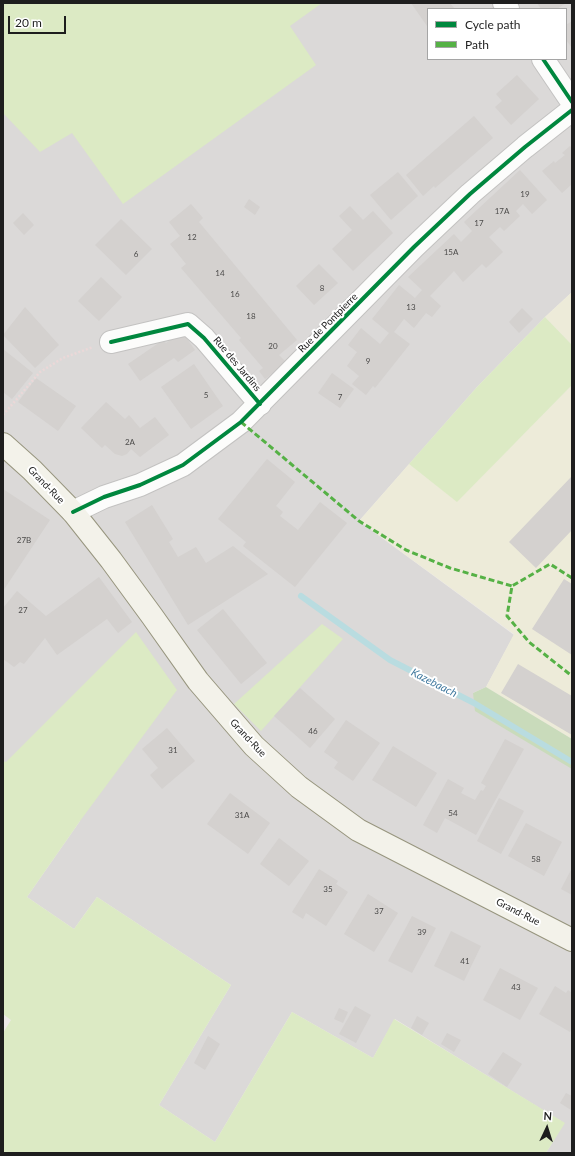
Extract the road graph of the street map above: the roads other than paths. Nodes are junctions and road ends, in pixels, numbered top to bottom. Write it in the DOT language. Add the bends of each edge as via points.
graph roads {
  1 [pos="544,60"];
  2 [pos="572,102"];
  3 [pos="572,110"];
  4 [pos="111,342"];
  5 [pos="260,404"];
  6 [pos="3,444"];
  7 [pos="74,512"];
  8 [pos="572,940"];
  1 -- 2 [label="street"];
  3 -- 5 [label="street, Rue de Pontpierre" via="470,194 414,247"];
  4 -- 5 [label="street, Rue des Jardins" via="188,324 204,338"];
  5 -- 7 [label="street, Rue de Pontpierre" via="242,422 184,465 140,485 104,497"];
  6 -- 7 [label="main road, Grand-Rue"];
  7 -- 8 [label="main road, Grand-Rue" via="198,681 254,746 299,787 358,830"];
}
